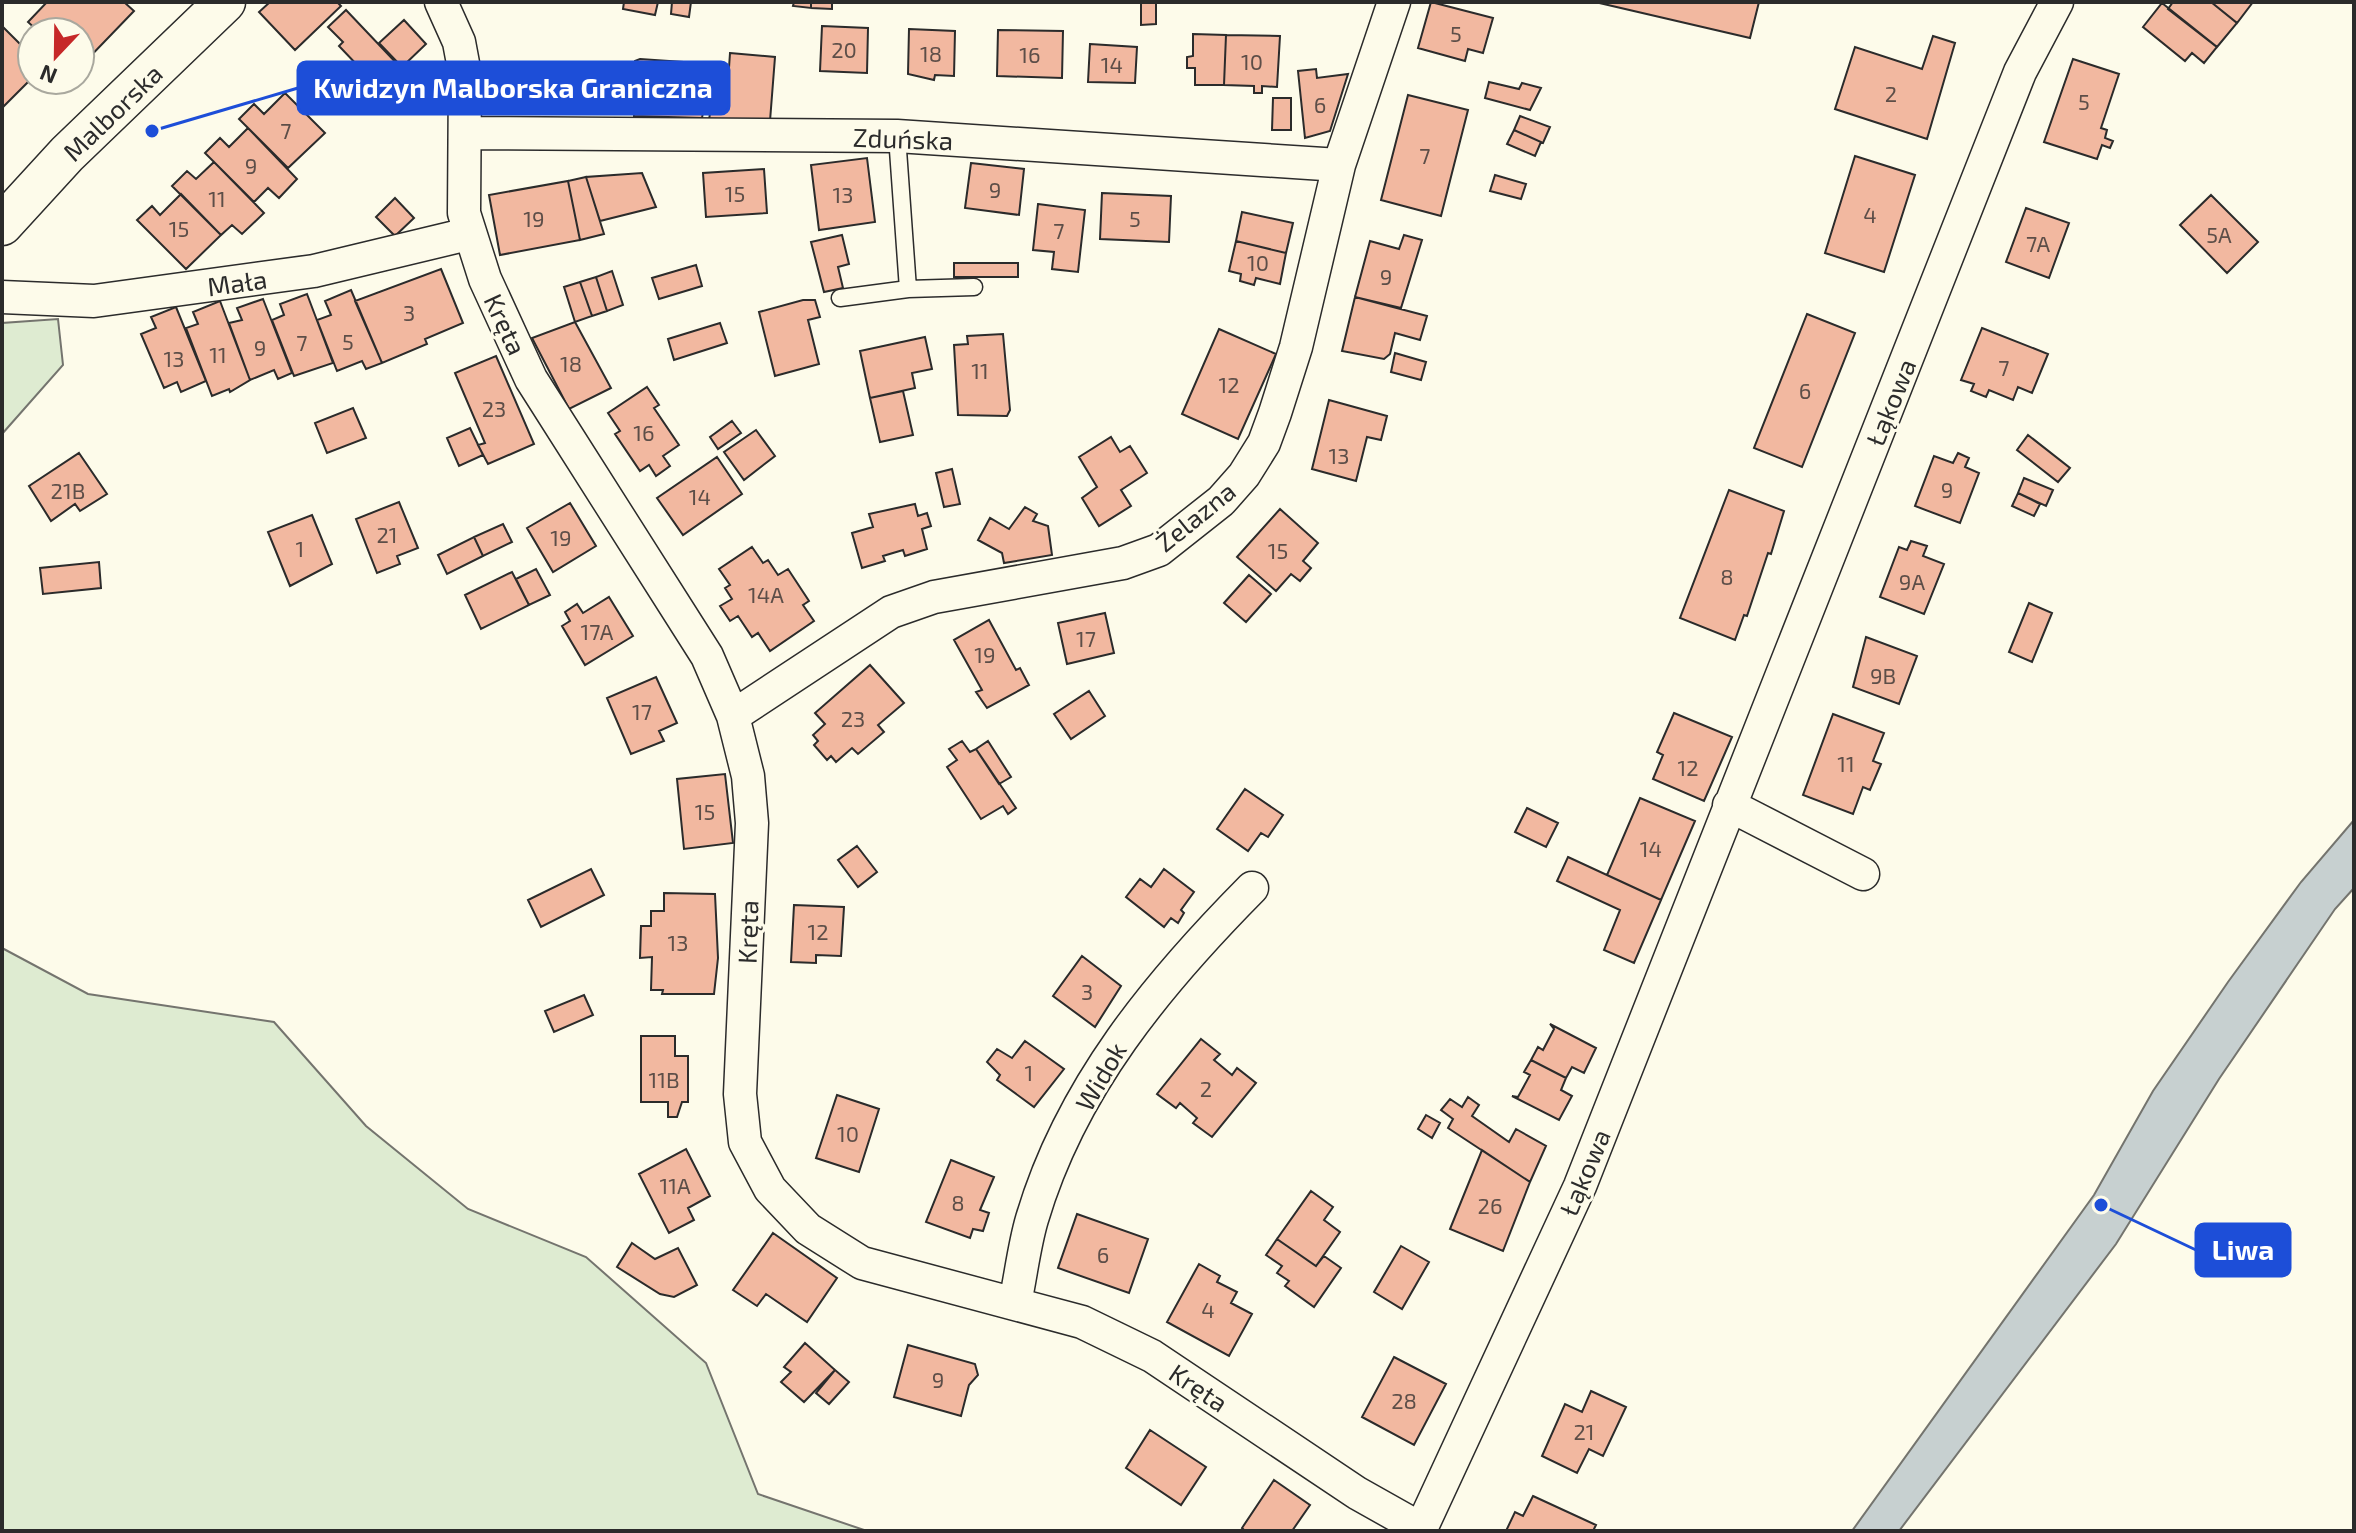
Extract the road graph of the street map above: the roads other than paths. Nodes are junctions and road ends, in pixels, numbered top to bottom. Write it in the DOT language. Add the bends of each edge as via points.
graph roads {
  1 [pos="225,2"];
  2 [pos="441,2"];
  3 [pos="1394,2"];
  4 [pos="2057,2"];
  5 [pos="466,133"];
  6 [pos="897,136"];
  7 [pos="1339,165"];
  8 [pos="2,225"];
  9 [pos="468,234"];
  10 [pos="974,287"];
  11 [pos="908,289"];
  12 [pos="2,297"];
  13 [pos="840,298"];
  14 [pos="733,716"];
  15 [pos="1729,805"];
  16 [pos="1863,874"];
  17 [pos="1252,888"];
  18 [pos="1015,1303"];
  19 [pos="1420,1530"];
  1 -- 8 [label="street, Malborska" via="67,154"];
  2 -- 5 [label="street, Kręta" via="459,42"];
  3 -- 7 [label="street, Żelazna"];
  4 -- 15 [label="street, Łąkowa" via="2020,72"];
  5 -- 6 [label="street, Zduńska"];
  5 -- 9 [label="street, Kręta"];
  6 -- 7 [label="street, Zduńska"];
  6 -- 11 [label="lane"];
  7 -- 14 [label="street, Żelazna" via="1275,413 1264,443 1221,501 1159,550 1123,563 934,597 891,612"];
  9 -- 12 [label="street, Mała" via="298,274 94,301"];
  9 -- 14 [label="street, Kręta" via="531,379 707,656"];
  10 -- 11 [label="lane"];
  11 -- 13 [label="lane"];
  14 -- 18 [label="street, Kręta" via="748,776 752,823 740,1094 745,1142 770,1189 808,1229 862,1263"];
  15 -- 16 [label="street"];
  15 -- 19 [label="street, Łąkowa" via="1580,1186"];
  17 -- 18 [label="street, Widok" via="1181,959 1105,1062 1032,1219"];
  18 -- 19 [label="street, Kręta" via="1082,1322 1152,1356"];
}
